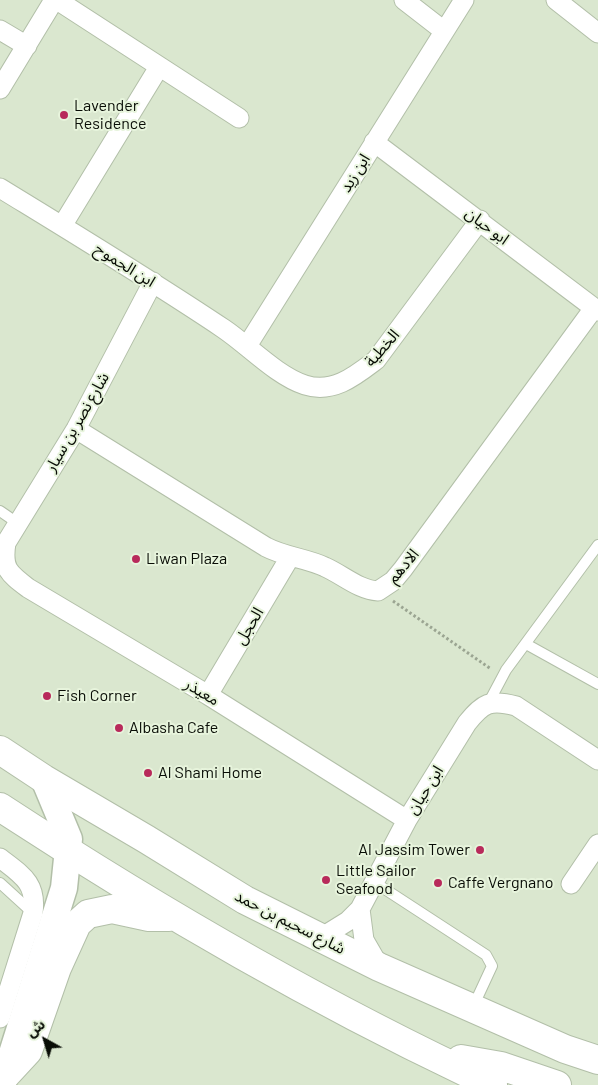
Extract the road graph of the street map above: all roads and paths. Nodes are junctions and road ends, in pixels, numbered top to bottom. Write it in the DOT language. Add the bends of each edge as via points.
graph roads {
  1 [pos="55,0"];
  2 [pos="404,0"];
  3 [pos="556,0"];
  4 [pos="460,1"];
  5 [pos="0,30"];
  6 [pos="444,31"];
  7 [pos="598,33"];
  8 [pos="27,46"];
  9 [pos="159,67"];
  10 [pos="0,89"];
  11 [pos="238,118"];
  12 [pos="374,142"];
  13 [pos="0,188"];
  14 [pos="480,220"];
  15 [pos="62,226"];
  16 [pos="153,282"];
  17 [pos="596,309"];
  18 [pos="247,346"];
  19 [pos="76,429"];
  20 [pos="0,511"];
  21 [pos="16,522"];
  22 [pos="598,545"];
  23 [pos="2,550"];
  24 [pos="290,557"];
  25 [pos="378,591"];
  26 [pos="526,644"];
  27 [pos="503,677"];
  28 [pos="598,684"];
  29 [pos="208,695"];
  30 [pos="488,702"];
  31 [pos="0,750"];
  32 [pos="598,760"];
  33 [pos="44,779"];
  34 [pos="0,807"];
  35 [pos="406,820"];
  36 [pos="598,844"];
  37 [pos="69,852"];
  38 [pos="0,858"];
  39 [pos="374,882"];
  40 [pos="0,883"];
  41 [pos="571,884"];
  42 [pos="360,909"];
  43 [pos="34,913"];
  44 [pos="174,917"];
  45 [pos="319,938"];
  46 [pos="379,967"];
  47 [pos="473,1008"];
  48 [pos="0,1018"];
  49 [pos="434,1058"];
  50 [pos="598,1060"];
  51 [pos="3,1081"];
  52 [pos="493,1085"];
  53 [pos="557,1085"];
  1 -- 8 [label="street"];
  1 -- 9 [label="street"];
  2 -- 6 [label="street"];
  3 -- 7 [label="street"];
  4 -- 6 [label="street, ابن زيد"];
  5 -- 8 [label="street"];
  6 -- 12 [label="street, ابن زيد"];
  8 -- 10 [label="street"];
  9 -- 11 [label="street"];
  9 -- 15 [label="street"];
  12 -- 14 [label="street, ابو حيان"];
  12 -- 18 [label="street, ابن زيد"];
  13 -- 15 [label="street, ابن الجموح"];
  14 -- 17 [label="street, ابو حيان"];
  14 -- 18 [label="street, الخطية" via="376,360 340,384 322,388 305,385 286,376"];
  15 -- 16 [label="street, ابن الجموح"];
  16 -- 18 [label="street, ابن الجموح"];
  16 -- 19 [label="street, شارع نصر بن سيار"];
  17 -- 25 [label="street, الادهم" via="403,569"];
  19 -- 21 [label="street, شارع نصر بن سيار"];
  19 -- 24 [label="street, الادهم" via="266,547"];
  20 -- 21 [label="lane"];
  21 -- 23 [label="street, شارع نصر بن سيار"];
  22 -- 26 [label="lane"];
  23 -- 29 [label="street, معيذر" via="7,570 28,588"];
  24 -- 25 [label="street, الادهم" via="325,566 361,587"];
  24 -- 29 [label="street, الحجل"];
  25 -- 27 [label="path"];
  26 -- 27 [label="lane"];
  26 -- 28 [label="lane"];
  27 -- 30 [label="lane"];
  29 -- 35 [label="street, معيذر"];
  30 -- 32 [label="street" via="516,706"];
  30 -- 35 [label="street, ابن حيان" via="467,722"];
  31 -- 33 [label="highway, شارع سحيم بن حمد"];
  33 -- 37 [label="street" via="64,824"];
  33 -- 45 [label="highway, شارع سحيم بن حمد" via="245,900"];
  34 -- 37 [label="highway"];
  35 -- 39 [label="street, ابن حيان"];
  36 -- 41 [label="street"];
  37 -- 44 [label="highway"];
  37 -- 51 [label="street" via="64,888"];
  38 -- 43 [label="street" via="26,878 31,886"];
  39 -- 42 [label="street, ابن حيان"];
  39 -- 47 [label="lane" via="486,955 492,966"];
  40 -- 43 [label="lane"];
  42 -- 45 [label="street, ابن حيان" via="348,922"];
  42 -- 46 [label="street" via="364,940"];
  43 -- 48 [label="street"];
  44 -- 49 [label="highway" via="255,964"];
  44 -- 51 [label="highway" via="149,917 112,909 88,914 77,924 57,968 28,1051"];
  45 -- 46 [label="highway, شارع سحيم بن حمد"];
  46 -- 47 [label="highway, شارع سحيم بن حمد"];
  47 -- 50 [label="highway, شارع سحيم بن حمد"];
  49 -- 52 [label="highway"];
  49 -- 53 [label="highway" via="466,1059 500,1066"];
}
